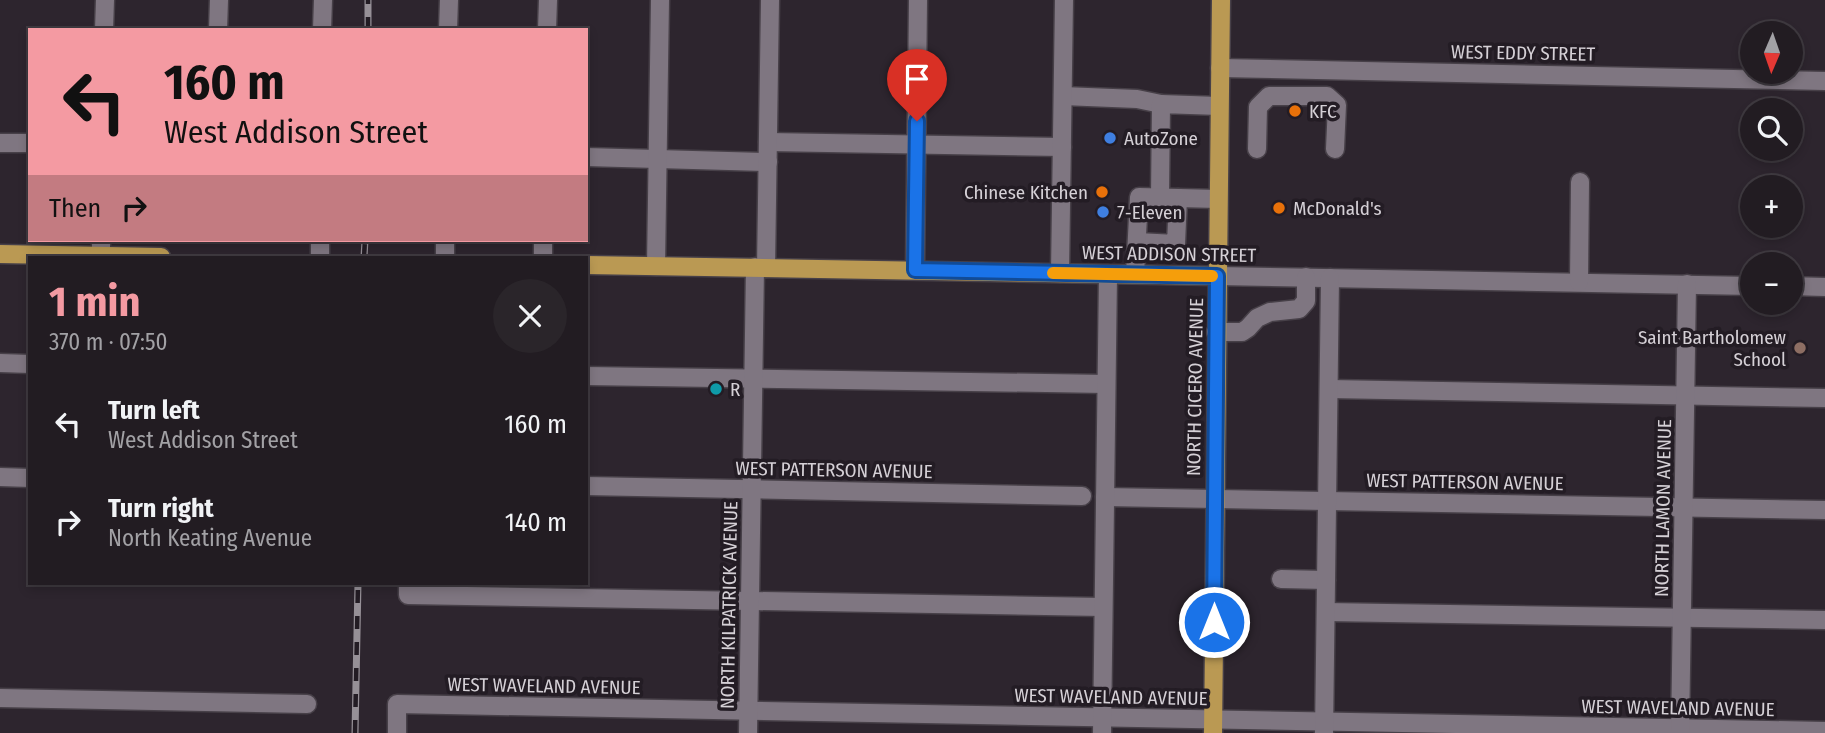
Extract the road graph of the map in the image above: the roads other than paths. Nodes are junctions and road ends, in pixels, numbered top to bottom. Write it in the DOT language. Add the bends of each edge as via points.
graph roads {
  1 [pos="105,0"];
  2 [pos="219,0"];
  3 [pos="323,0"];
  4 [pos="449,0"];
  5 [pos="548,0"];
  6 [pos="660,0"];
  7 [pos="770,0"];
  8 [pos="918,0"];
  9 [pos="1064,0"];
  10 [pos="1221,0"];
  11 [pos="104,28"];
  12 [pos="219,28"];
  13 [pos="322,28"];
  14 [pos="448,28"];
  15 [pos="547,28"];
  16 [pos="1220,68"];
  17 [pos="1825,80"];
  18 [pos="1063,96"];
  19 [pos="1161,104"];
  20 [pos="1219,106"];
  21 [pos="768,142"];
  22 [pos="0,143"];
  23 [pos="28,143"];
  24 [pos="916,145"];
  25 [pos="1062,147"];
  26 [pos="1258,149"];
  27 [pos="1335,149"];
  28 [pos="588,157"];
  29 [pos="657,159"];
  30 [pos="768,162"];
  31 [pos="1580,182"];
  32 [pos="1169,198"];
  33 [pos="1218,199"];
  34 [pos="1137,242"];
  35 [pos="101,248"];
  36 [pos="0,254"];
  37 [pos="154,256"];
  38 [pos="588,265"];
  39 [pos="656,266"];
  40 [pos="761,268"];
  41 [pos="915,270"];
  42 [pos="1060,273"];
  43 [pos="1108,274"];
  44 [pos="1135,274"];
  45 [pos="1217,276"];
  46 [pos="1306,277"];
  47 [pos="1330,278"];
  48 [pos="1579,282"];
  49 [pos="1687,284"];
  50 [pos="1740,286"];
  51 [pos="1803,286"];
  52 [pos="1825,287"];
  53 [pos="1216,332"];
  54 [pos="0,363"];
  55 [pos="28,364"];
  56 [pos="588,376"];
  57 [pos="753,378"];
  58 [pos="1106,384"];
  59 [pos="1329,389"];
  60 [pos="1685,395"];
  61 [pos="1825,398"];
  62 [pos="0,477"];
  63 [pos="28,478"];
  64 [pos="588,486"];
  65 [pos="752,490"];
  66 [pos="1082,496"];
  67 [pos="1105,497"];
  68 [pos="1214,499"];
  69 [pos="1327,501"];
  70 [pos="1684,508"];
  71 [pos="1825,510"];
  72 [pos="1281,579"];
  73 [pos="1326,580"];
  74 [pos="408,585"];
  75 [pos="750,601"];
  76 [pos="1103,607"];
  77 [pos="1326,612"];
  78 [pos="1682,618"];
  79 [pos="1825,620"];
  80 [pos="0,698"];
  81 [pos="307,704"];
  82 [pos="748,711"];
  83 [pos="1102,725"];
  84 [pos="1213,727"];
  85 [pos="1324,728"];
  86 [pos="1680,731"];
  87 [pos="1825,731"];
  88 [pos="397,733"];
  89 [pos="748,733"];
  1 -- 11 [label="street"];
  2 -- 12 [label="street"];
  3 -- 13 [label="street"];
  4 -- 14 [label="street"];
  5 -- 15 [label="street"];
  6 -- 29 [label="street"];
  7 -- 21 [label="street, NORTH KILPATRICK AVENUE"];
  8 -- 24 [label="street"];
  9 -- 18 [label="street"];
  10 -- 16 [label="main road, NORTH CICERO AVENUE"];
  16 -- 17 [label="street, WEST EDDY STREET"];
  16 -- 20 [label="main road, NORTH CICERO AVENUE"];
  18 -- 19 [label="street"];
  18 -- 25 [label="street"];
  19 -- 20 [label="street"];
  19 -- 32 [label="street"];
  20 -- 33 [label="main road, NORTH CICERO AVENUE"];
  21 -- 24 [label="street"];
  21 -- 30 [label="street, NORTH KILPATRICK AVENUE"];
  22 -- 23 [label="street"];
  24 -- 25 [label="street"];
  24 -- 41 [label="street"];
  25 -- 42 [label="street"];
  26 -- 27 [label="street" via="1258,107 1269,96 1327,96 1337,105"];
  28 -- 29 [label="street"];
  29 -- 30 [label="street"];
  29 -- 39 [label="street"];
  30 -- 40 [label="street, NORTH KILPATRICK AVENUE"];
  31 -- 48 [label="street"];
  32 -- 33 [label="street"];
  32 -- 34 [label="street" via="1139,197"];
  32 -- 34 [label="street" via="1176,244"];
  33 -- 45 [label="main road, NORTH CICERO AVENUE"];
  34 -- 44 [label="street"];
  35 -- 36 [label="main road"];
  35 -- 37 [label="main road"];
  38 -- 39 [label="main road, WEST ADDISON STREET"];
  39 -- 40 [label="main road, WEST ADDISON STREET"];
  40 -- 41 [label="main road, WEST ADDISON STREET"];
  40 -- 57 [label="street, NORTH KILPATRICK AVENUE"];
  41 -- 42 [label="main road, WEST ADDISON STREET"];
  42 -- 43 [label="main road, WEST ADDISON STREET"];
  43 -- 44 [label="main road, WEST ADDISON STREET"];
  43 -- 58 [label="street"];
  44 -- 45 [label="main road, WEST ADDISON STREET"];
  45 -- 46 [label="street, WEST ADDISON STREET"];
  45 -- 53 [label="main road, NORTH CICERO AVENUE"];
  46 -- 47 [label="street, WEST ADDISON STREET"];
  46 -- 53 [label="street" via="1306,301 1299,309 1270,312 1242,332"];
  47 -- 48 [label="street, WEST ADDISON STREET"];
  47 -- 59 [label="street"];
  48 -- 49 [label="street, WEST ADDISON STREET"];
  49 -- 50 [label="street, WEST ADDISON STREET"];
  49 -- 60 [label="street, NORTH LAMON AVENUE"];
  51 -- 52 [label="street"];
  53 -- 68 [label="main road, NORTH CICERO AVENUE"];
  54 -- 55 [label="street"];
  56 -- 57 [label="street"];
  57 -- 58 [label="street"];
  57 -- 65 [label="street, NORTH KILPATRICK AVENUE"];
  58 -- 67 [label="street"];
  59 -- 60 [label="street"];
  59 -- 69 [label="street"];
  60 -- 61 [label="street"];
  60 -- 70 [label="street, NORTH LAMON AVENUE"];
  62 -- 63 [label="street"];
  64 -- 65 [label="street, WEST PATTERSON AVENUE"];
  65 -- 66 [label="street, WEST PATTERSON AVENUE"];
  65 -- 75 [label="street, NORTH KILPATRICK AVENUE"];
  67 -- 68 [label="street, WEST PATTERSON AVENUE"];
  67 -- 76 [label="street"];
  68 -- 69 [label="street, WEST PATTERSON AVENUE"];
  68 -- 84 [label="main road, NORTH CICERO AVENUE"];
  69 -- 70 [label="street, WEST PATTERSON AVENUE"];
  69 -- 73 [label="street"];
  70 -- 71 [label="street, WEST PATTERSON AVENUE"];
  70 -- 78 [label="street, NORTH LAMON AVENUE"];
  72 -- 73 [label="street"];
  73 -- 77 [label="street"];
  74 -- 75 [label="street" via="408,595"];
  75 -- 76 [label="street"];
  75 -- 82 [label="street, NORTH KILPATRICK AVENUE"];
  76 -- 83 [label="street"];
  77 -- 78 [label="street"];
  77 -- 85 [label="street"];
  78 -- 79 [label="street"];
  78 -- 86 [label="street, NORTH LAMON AVENUE"];
  80 -- 81 [label="street"];
  82 -- 83 [label="street, WEST WAVELAND AVENUE"];
  82 -- 88 [label="street, WEST WAVELAND AVENUE" via="397,704"];
  82 -- 89 [label="street, NORTH KILPATRICK AVENUE"];
  83 -- 84 [label="street, WEST WAVELAND AVENUE"];
  84 -- 85 [label="street, WEST WAVELAND AVENUE"];
  85 -- 86 [label="street, WEST WAVELAND AVENUE"];
  86 -- 87 [label="street, WEST WAVELAND AVENUE"];
}
